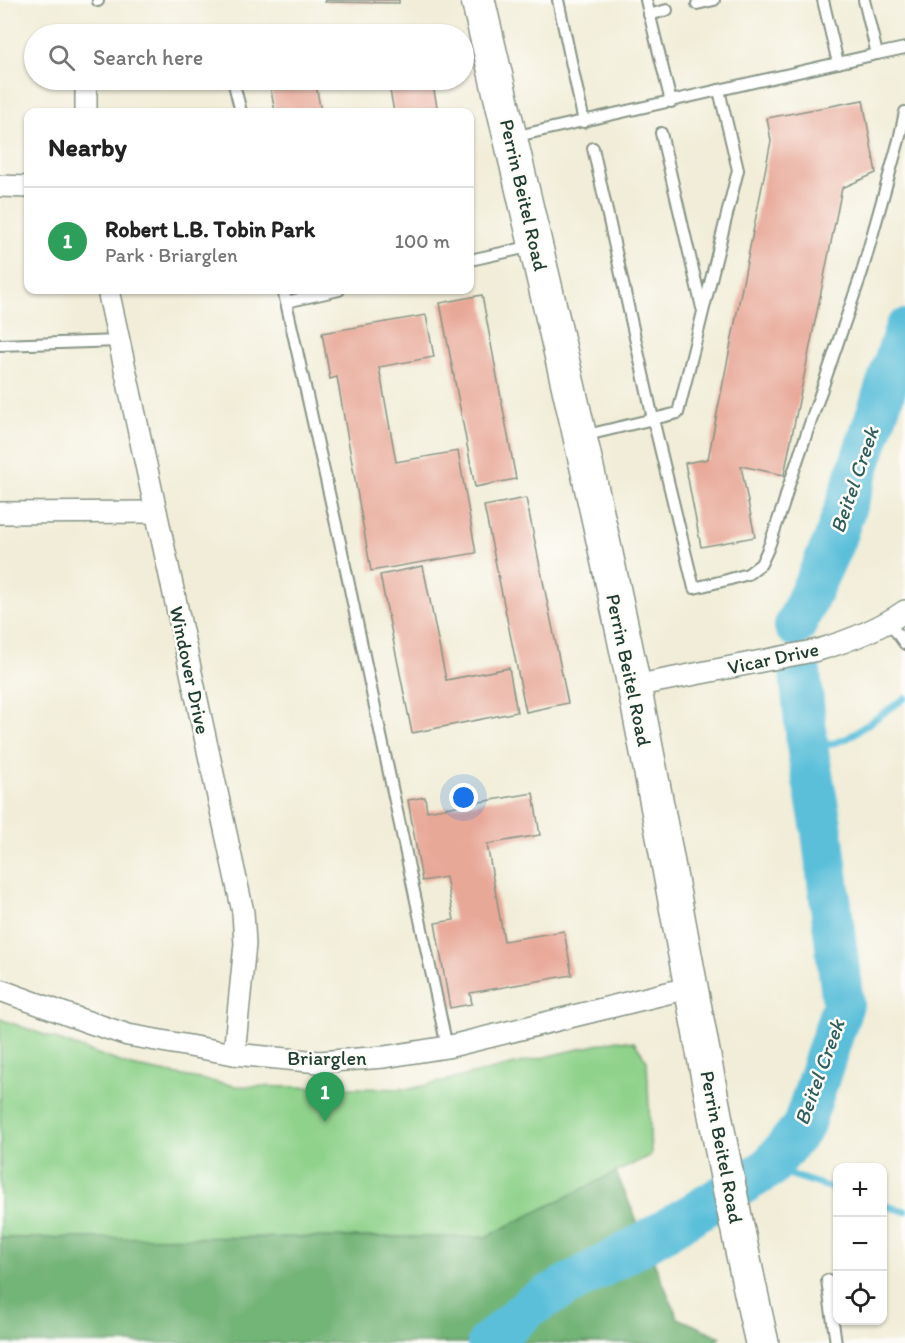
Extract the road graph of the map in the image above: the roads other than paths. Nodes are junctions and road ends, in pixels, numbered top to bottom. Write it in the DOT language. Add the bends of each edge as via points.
graph roads {
  1 [pos="478,0"];
  2 [pos="558,0"];
  3 [pos="646,0"];
  4 [pos="714,0"];
  5 [pos="823,0"];
  6 [pos="864,0"];
  7 [pos="697,4"];
  8 [pos="667,10"];
  9 [pos="649,15"];
  10 [pos="905,48"];
  11 [pos="877,54"];
  12 [pos="838,63"];
  13 [pos="86,90"];
  14 [pos="236,90"];
  15 [pos="719,90"];
  16 [pos="671,102"];
  17 [pos="86,108"];
  18 [pos="240,108"];
  19 [pos="905,112"];
  20 [pos="584,122"];
  21 [pos="660,133"];
  22 [pos="510,138"];
  23 [pos="593,148"];
  24 [pos="0,186"];
  25 [pos="24,187"];
  26 [pos="536,245"];
  27 [pos="474,259"];
  28 [pos="109,294"];
  29 [pos="284,294"];
  30 [pos="321,294"];
  31 [pos="286,302"];
  32 [pos="702,310"];
  33 [pos="119,341"];
  34 [pos="0,345"];
  35 [pos="653,419"];
  36 [pos="580,437"];
  37 [pos="156,512"];
  38 [pos="0,513"];
  39 [pos="897,616"];
  40 [pos="905,644"];
  41 [pos="634,686"];
  42 [pos="692,987"];
  43 [pos="0,990"];
  44 [pos="447,1047"];
  45 [pos="234,1054"];
  46 [pos="827,1280"];
  47 [pos="762,1343"];
  48 [pos="836,1343"];
  1 -- 22 [label="main road, Perrin Beitel Road"];
  2 -- 20 [label="lane"];
  3 -- 9 [label="lane"];
  4 -- 7 [label="lane"];
  5 -- 12 [label="lane"];
  6 -- 11 [label="lane"];
  8 -- 9 [label="lane"];
  9 -- 16 [label="lane"];
  10 -- 11 [label="lane"];
  11 -- 12 [label="lane"];
  12 -- 15 [label="lane"];
  13 -- 17 [label="street"];
  14 -- 18 [label="lane"];
  15 -- 16 [label="lane"];
  15 -- 32 [label="lane" via="738,170"];
  16 -- 20 [label="lane"];
  19 -- 35 [label="lane" via="862,272 783,506 761,564 748,574 694,588"];
  20 -- 22 [label="lane"];
  21 -- 32 [label="lane"];
  22 -- 26 [label="main road, Perrin Beitel Road"];
  23 -- 35 [label="lane"];
  24 -- 25 [label="street"];
  26 -- 27 [label="lane"];
  26 -- 36 [label="main road, Perrin Beitel Road"];
  28 -- 33 [label="street, Windover Drive"];
  29 -- 31 [label="lane"];
  30 -- 31 [label="lane"];
  31 -- 44 [label="lane"];
  32 -- 35 [label="lane" via="678,412"];
  33 -- 34 [label="lane"];
  33 -- 37 [label="street, Windover Drive"];
  35 -- 36 [label="lane"];
  36 -- 41 [label="main road, Perrin Beitel Road"];
  37 -- 38 [label="street"];
  37 -- 45 [label="street, Windover Drive" via="243,912 245,944"];
  39 -- 40 [label="lane"];
  39 -- 41 [label="street, Vicar Drive" via="842,643 818,650"];
  41 -- 42 [label="main road, Perrin Beitel Road"];
  42 -- 44 [label="street, Briarglen"];
  42 -- 47 [label="main road, Perrin Beitel Road"];
  43 -- 45 [label="street, Briarglen" via="128,1035"];
  44 -- 45 [label="street, Briarglen" via="384,1058 319,1062"];
  46 -- 48 [label="lane"];
}
